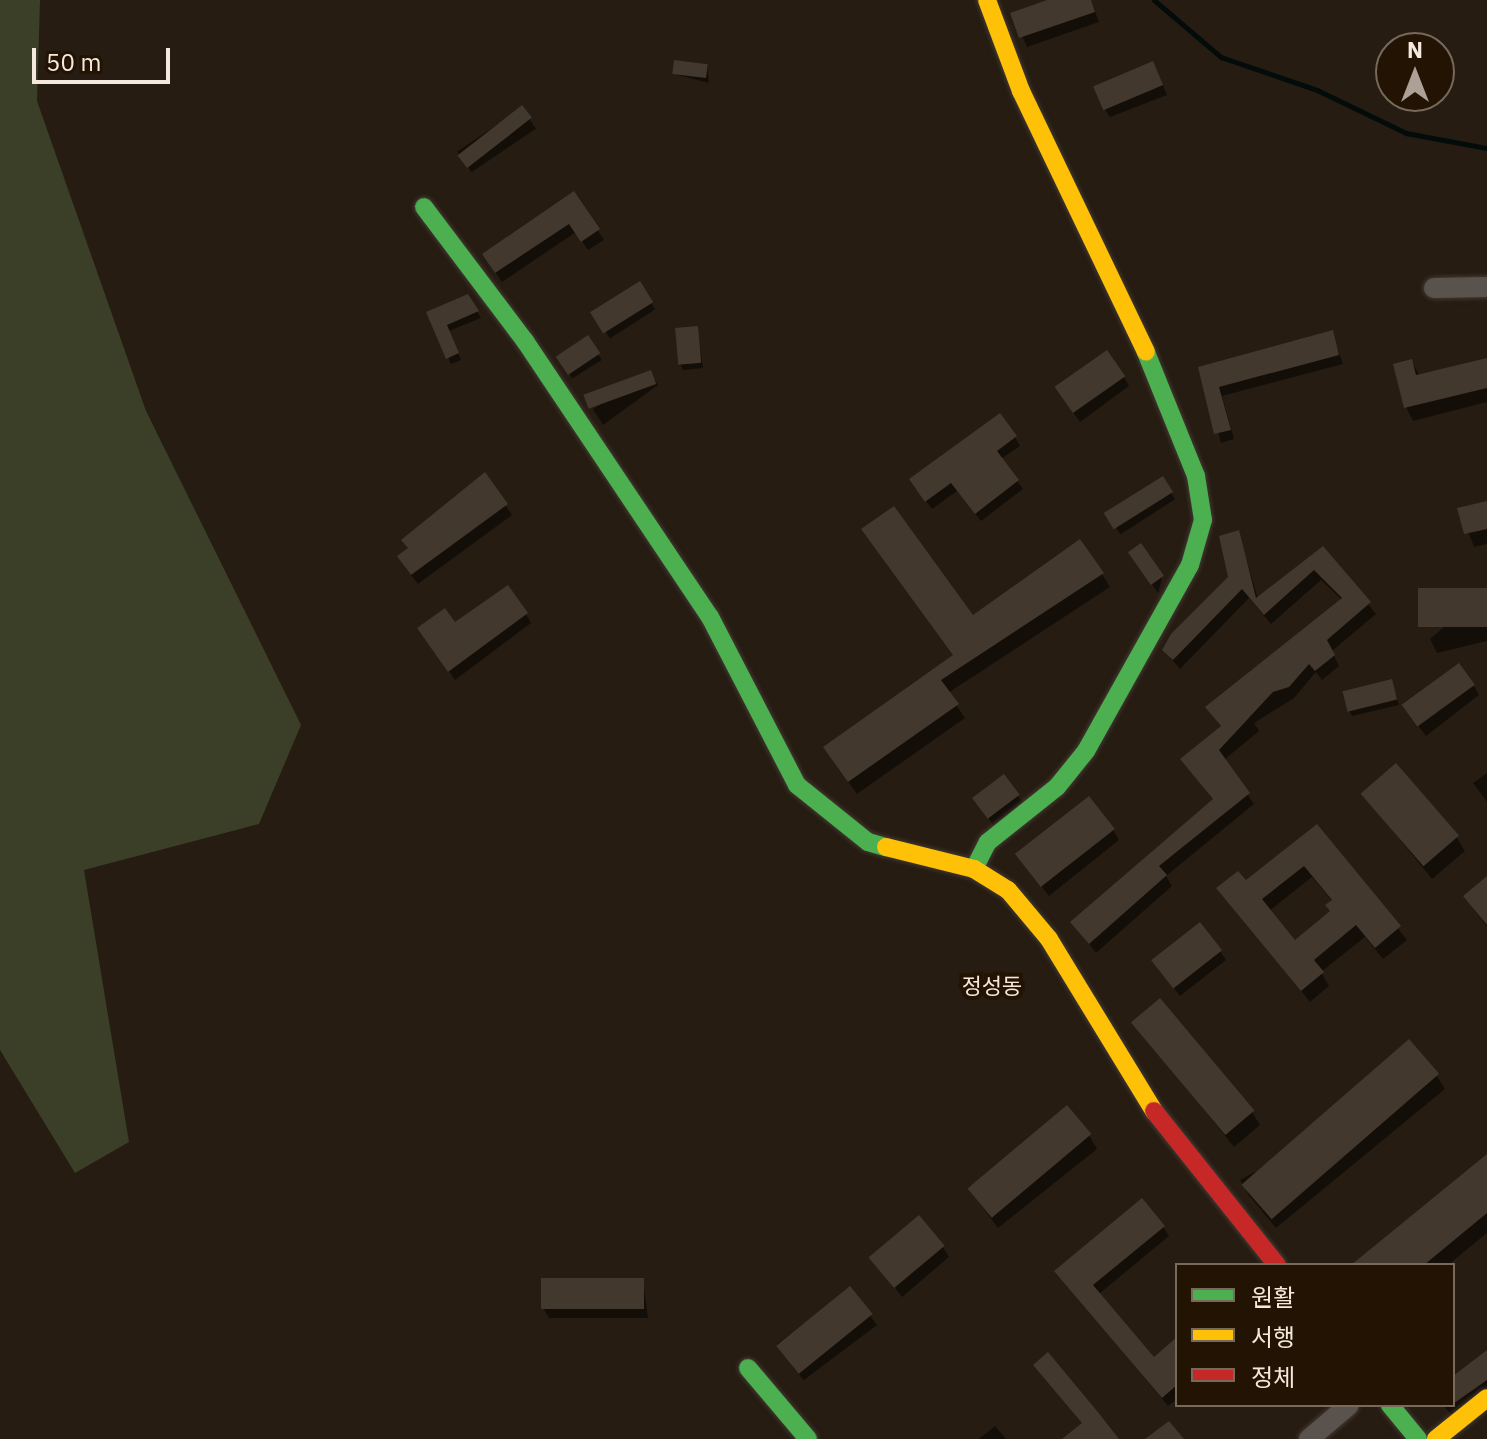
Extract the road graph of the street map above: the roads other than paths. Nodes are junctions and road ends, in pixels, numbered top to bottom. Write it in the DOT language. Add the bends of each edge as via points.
graph roads {
  1 [pos="987,0"];
  2 [pos="424,207"];
  3 [pos="1487,287"];
  4 [pos="1434,288"];
  5 [pos="974,869"];
  6 [pos="1275,1263"];
  7 [pos="748,1368"];
  8 [pos="1487,1398"];
  9 [pos="1347,1407"];
  10 [pos="1392,1407"];
  11 [pos="808,1439"];
  12 [pos="1309,1439"];
  13 [pos="1418,1439"];
  14 [pos="1436,1439"];
  1 -- 5 [label="street" via="1021,91 1166,394 1196,476 1203,520 1190,565 1086,751 1057,787 988,842"];
  2 -- 5 [label="street" via="525,341 710,617 797,785 868,842"];
  3 -- 4 [label="street"];
  5 -- 6 [label="street" via="1008,890 1049,939 1140,1094"];
  7 -- 11 [label="street"];
  8 -- 14 [label="street"];
  9 -- 12 [label="street"];
  10 -- 13 [label="street"];
}
